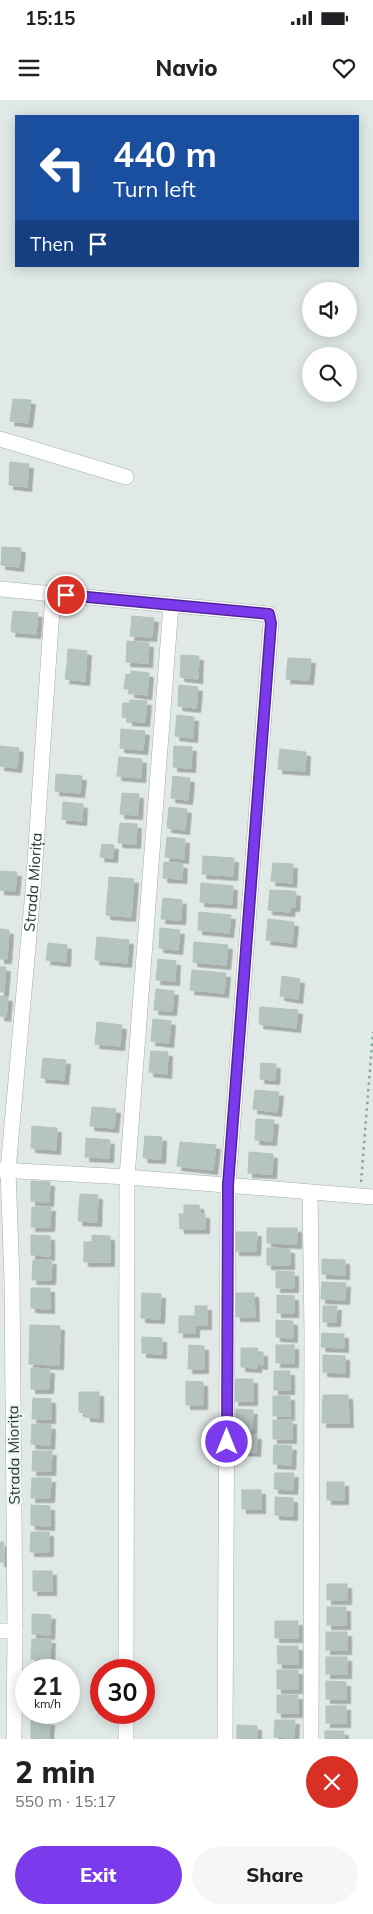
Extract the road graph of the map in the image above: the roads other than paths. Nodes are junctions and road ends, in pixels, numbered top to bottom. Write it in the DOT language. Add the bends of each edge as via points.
graph roads {
  1 [pos="0,439"];
  2 [pos="126,477"];
  3 [pos="0,589"];
  4 [pos="53,594"];
  5 [pos="171,605"];
  6 [pos="4,1170"];
  7 [pos="127,1177"];
  8 [pos="228,1185"];
  9 [pos="310,1192"];
  10 [pos="366,1197"];
  11 [pos="0,1630"];
  12 [pos="15,1631"];
  13 [pos="126,1659"];
  14 [pos="126,1724"];
  15 [pos="14,1739"];
  16 [pos="126,1739"];
  17 [pos="225,1739"];
  18 [pos="311,1739"];
  1 -- 2 [label="street"];
  3 -- 4 [label="street"];
  4 -- 5 [label="street"];
  4 -- 6 [label="street, Strada Miorița" via="33,891"];
  5 -- 7 [label="street"];
  5 -- 8 [label="street" via="269,614 271,623"];
  6 -- 7 [label="street"];
  6 -- 12 [label="street, Strada Miorița" via="12,1281"];
  7 -- 8 [label="street"];
  7 -- 13 [label="street"];
  8 -- 9 [label="street"];
  8 -- 17 [label="street"];
  9 -- 10 [label="street"];
  9 -- 18 [label="street"];
  11 -- 12 [label="street"];
  12 -- 15 [label="street, Strada Miorița"];
  14 -- 16 [label="street"];
}
